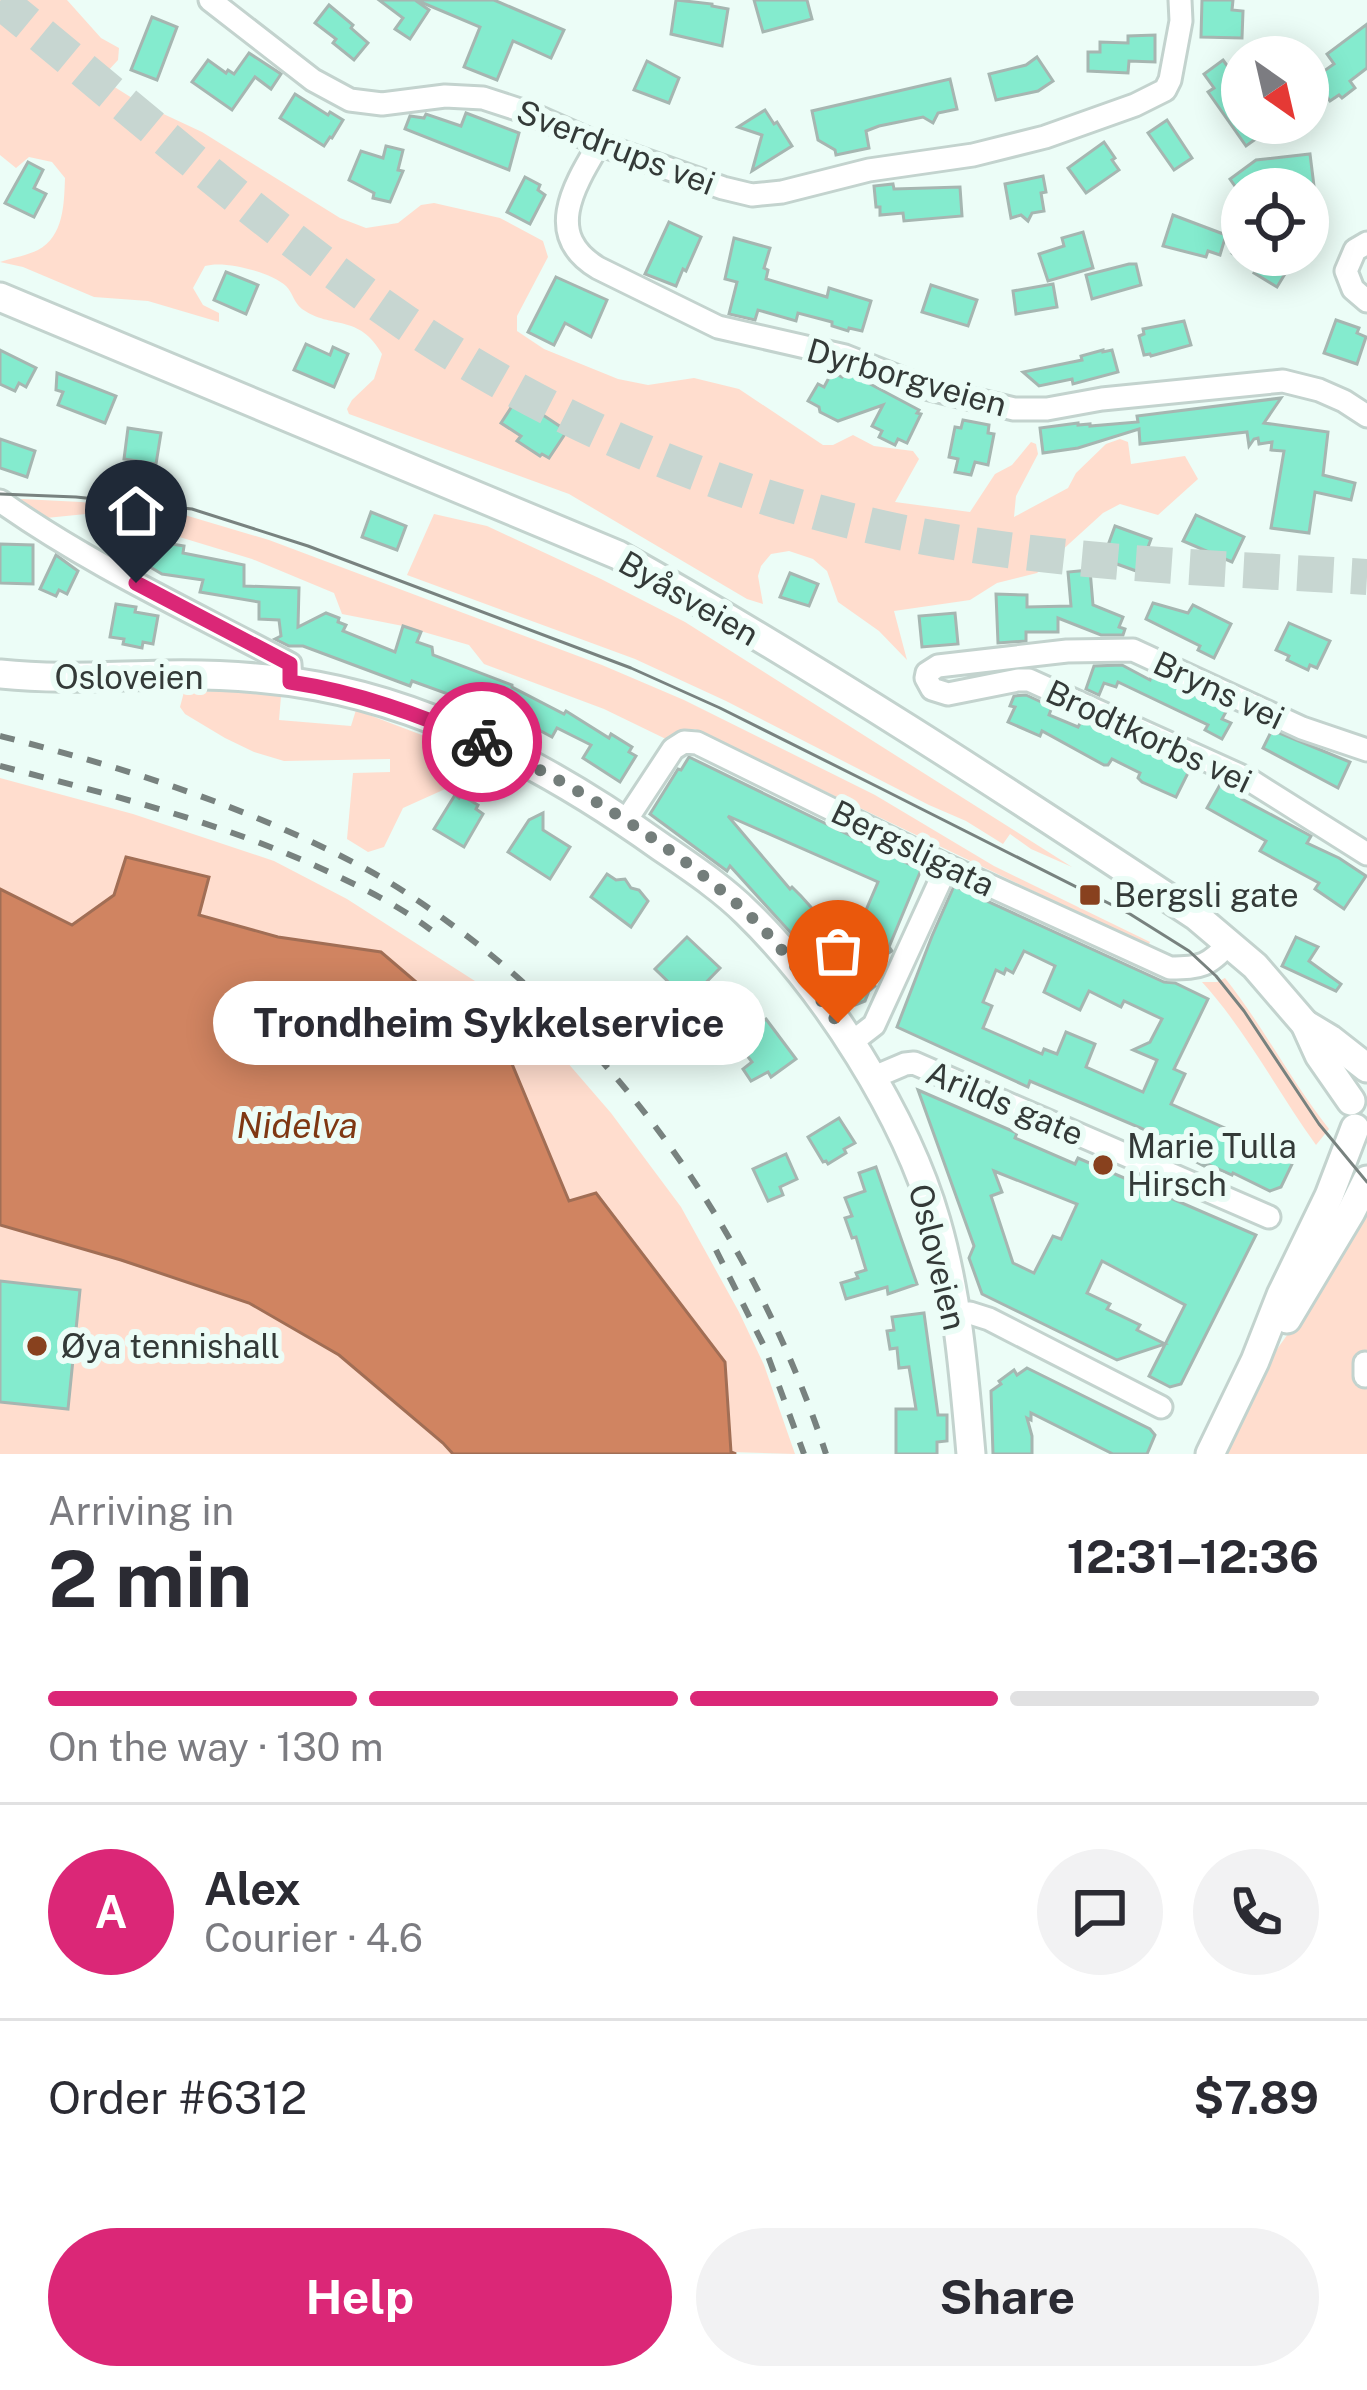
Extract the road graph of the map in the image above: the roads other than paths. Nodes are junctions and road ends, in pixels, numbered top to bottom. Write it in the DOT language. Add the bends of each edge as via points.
graph roads {
  1 [pos="209,0"];
  2 [pos="1180,0"];
  3 [pos="599,144"];
  4 [pos="1367,243"];
  5 [pos="0,296"];
  6 [pos="1367,301"];
  7 [pos="1367,416"];
  8 [pos="0,501"];
  9 [pos="927,673"];
  10 [pos="0,674"];
  11 [pos="290,682"];
  12 [pos="1367,750"];
  13 [pos="625,821"];
  14 [pos="1367,854"];
  15 [pos="947,866"];
  16 [pos="1230,942"];
  17 [pos="1305,1024"];
  18 [pos="852,1042"];
  19 [pos="1367,1071"];
  20 [pos="872,1078"];
  21 [pos="1358,1124"];
  22 [pos="1367,1180"];
  23 [pos="1359,1209"];
  24 [pos="1269,1217"];
  25 [pos="958,1314"];
  26 [pos="1255,1361"];
  27 [pos="1161,1407"];
  28 [pos="971,1454"];
  29 [pos="1210,1454"];
  1 -- 3 [label="street, Sverdrups vei" via="350,100 474,96"];
  2 -- 3 [label="street, Sverdrups vei" via="1165,90 991,151 752,195"];
  3 -- 7 [label="street, Dyrborgveien" via="568,209 574,246 598,268 718,327 845,356 1014,410 1283,382"];
  4 -- 6 [label="street" via="1347,263 1348,281"];
  5 -- 16 [label="main road, Byåsveien" via="618,555 793,658"];
  8 -- 11 [label="street" via="290,664"];
  9 -- 12 [label="street, Bryns vei" via="1066,651 1133,650"];
  9 -- 14 [label="street, Brodtkorbs vei" via="932,689 948,694 1029,680 1248,779"];
  10 -- 11 [label="main road, Osloveien"];
  11 -- 13 [label="main road, Osloveien" via="441,724 538,767"];
  13 -- 15 [label="street, Bergsligata" via="673,749 697,743"];
  13 -- 18 [label="main road, Osloveien" via="746,912"];
  15 -- 16 [label="street, Bergsligata" via="1169,968 1205,965"];
  15 -- 18 [label="street" via="874,1025"];
  16 -- 17 [label="main road, Byåsveien"];
  17 -- 19 [label="main road, Byåsveien"];
  17 -- 21 [label="main road, Byåsveien"];
  18 -- 20 [label="main road, Osloveien"];
  19 -- 21 [label="main road" via="1356,1087"];
  20 -- 24 [label="street, Arilds gate" via="914,1063"];
  20 -- 25 [label="main road, Osloveien" via="935,1218"];
  21 -- 26 [label="main road"];
  22 -- 23 [label="main road"];
  23 -- 26 [label="main road"];
  25 -- 27 [label="street" via="989,1319"];
  25 -- 28 [label="main road, Osloveien"];
  26 -- 29 [label="main road"];
}
